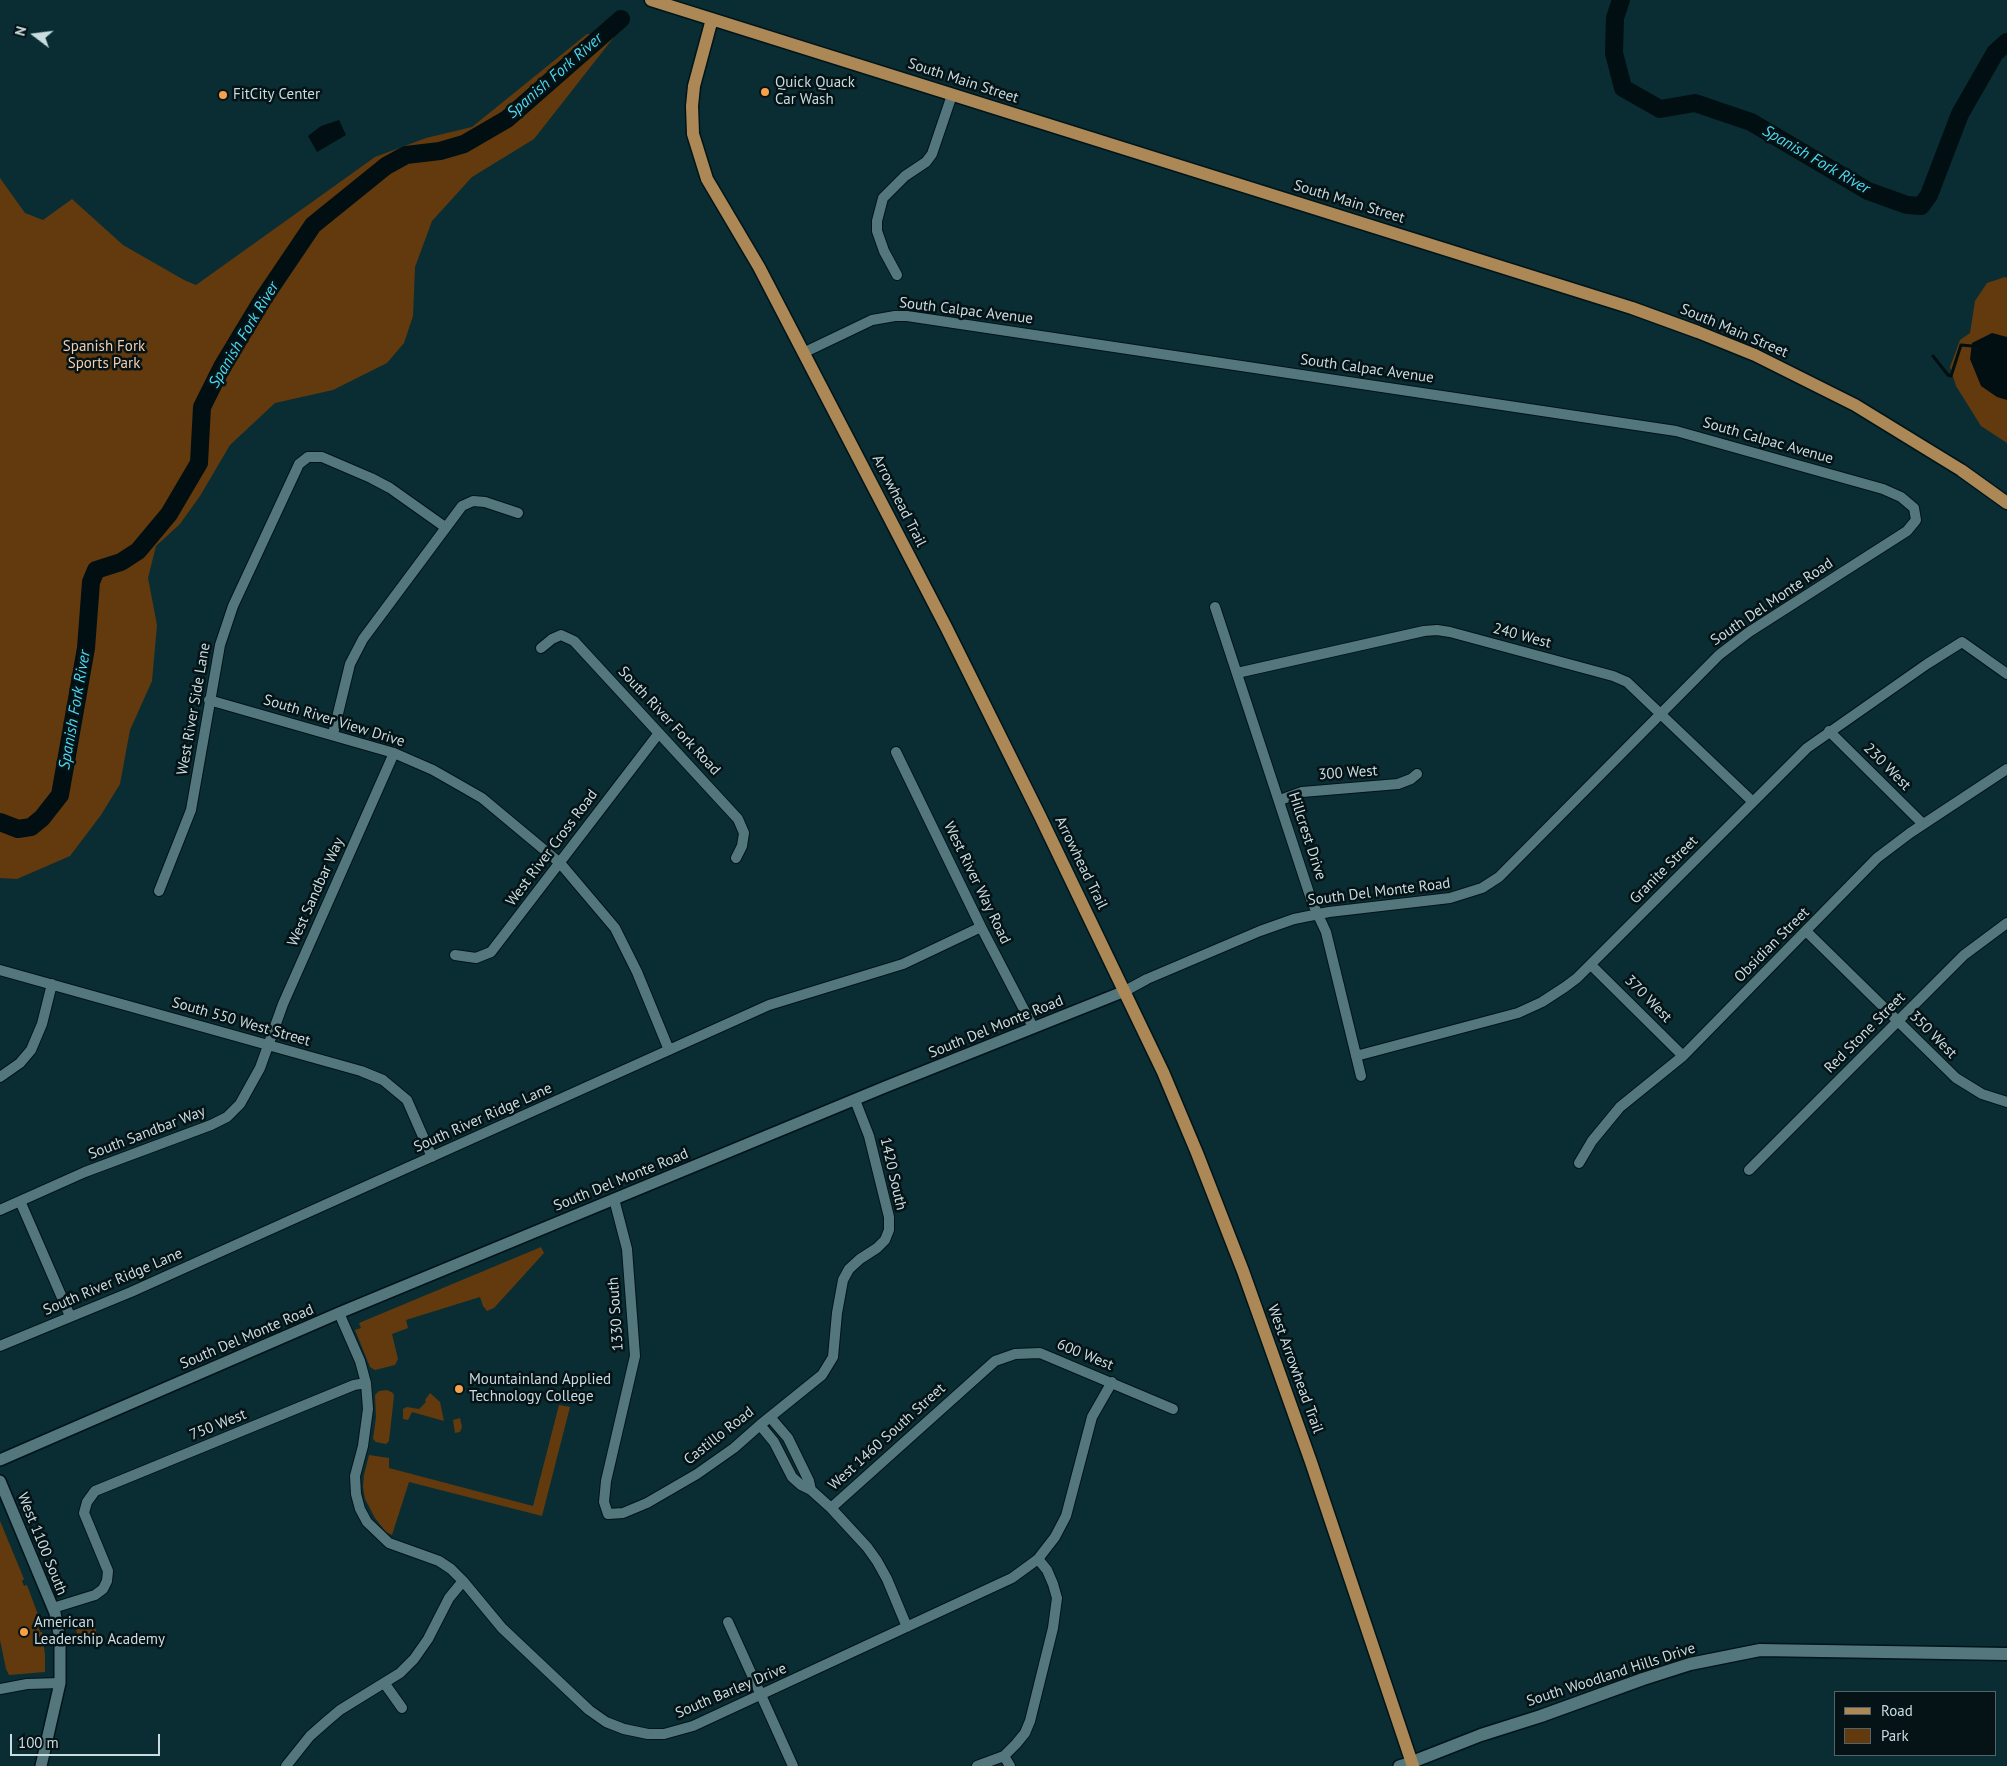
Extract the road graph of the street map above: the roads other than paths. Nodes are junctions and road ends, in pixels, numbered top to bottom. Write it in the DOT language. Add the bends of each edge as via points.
graph roads {
  1 [pos="651,0"];
  2 [pos="712,19"];
  3 [pos="952,96"];
  4 [pos="897,275"];
  5 [pos="804,353"];
  6 [pos="2007,503"];
  7 [pos="518,514"];
  8 [pos="1916,516"];
  9 [pos="445,527"];
  10 [pos="1215,607"];
  11 [pos="541,648"];
  12 [pos="1237,673"];
  13 [pos="2007,674"];
  14 [pos="209,700"];
  15 [pos="1661,712"];
  16 [pos="1829,732"];
  17 [pos="659,733"];
  18 [pos="333,734"];
  19 [pos="896,752"];
  20 [pos="394,753"];
  21 [pos="2007,769"];
  22 [pos="1417,774"];
  23 [pos="1280,800"];
  24 [pos="1753,802"];
  25 [pos="1923,824"];
  26 [pos="736,858"];
  27 [pos="560,863"];
  28 [pos="159,891"];
  29 [pos="1319,914"];
  30 [pos="2007,924"];
  31 [pos="981,928"];
  32 [pos="1806,931"];
  33 [pos="455,955"];
  34 [pos="1591,964"];
  35 [pos="0,970"];
  36 [pos="52,984"];
  37 [pos="1124,991"];
  38 [pos="1897,1021"];
  39 [pos="1033,1027"];
  40 [pos="267,1045"];
  41 [pos="669,1050"];
  42 [pos="1356,1056"];
  43 [pos="1684,1056"];
  44 [pos="1361,1076"];
  45 [pos="0,1077"];
  46 [pos="855,1100"];
  47 [pos="2007,1102"];
  48 [pos="432,1157"];
  49 [pos="1579,1163"];
  50 [pos="1749,1170"];
  51 [pos="614,1199"];
  52 [pos="20,1201"];
  53 [pos="0,1210"];
  54 [pos="339,1313"];
  55 [pos="70,1316"];
  56 [pos="0,1346"];
  57 [pos="833,1358"];
  58 [pos="1112,1382"];
  59 [pos="366,1383"];
  60 [pos="962,1389"];
  61 [pos="1173,1409"];
  62 [pos="770,1416"];
  63 [pos="760,1425"];
  64 [pos="0,1460"];
  65 [pos="0,1481"];
  66 [pos="811,1490"];
  67 [pos="831,1508"];
  68 [pos="608,1514"];
  69 [pos="1038,1559"];
  70 [pos="463,1581"];
  71 [pos="53,1608"];
  72 [pos="728,1622"];
  73 [pos="908,1627"];
  74 [pos="2007,1654"];
  75 [pos="60,1683"];
  76 [pos="385,1684"];
  77 [pos="0,1689"];
  78 [pos="761,1696"];
  79 [pos="402,1708"];
  80 [pos="1004,1756"];
  81 [pos="1413,1764"];
  82 [pos="41,1766"];
  83 [pos="286,1766"];
  84 [pos="793,1766"];
  85 [pos="977,1766"];
  86 [pos="1010,1766"];
  87 [pos="1399,1766"];
  1 -- 2 [label="main road, South Main Street"];
  2 -- 3 [label="main road, South Main Street"];
  2 -- 5 [label="main road, Arrowhead Trail" via="694,86 693,134 707,179 759,266"];
  3 -- 4 [label="street" via="932,154 917,170 897,182 883,198 877,231"];
  3 -- 6 [label="main road, South Main Street" via="1623,305 1698,332 1755,355 1854,405 1961,470"];
  5 -- 8 [label="street, South Calpac Avenue" via="862,323 907,316 1676,431 1883,489 1909,502"];
  5 -- 37 [label="main road, Arrowhead Trail" via="946,627"];
  7 -- 9 [label="street" via="473,501 462,506"];
  8 -- 15 [label="street, South Del Monte Road" via="1914,525 1907,531 1735,642"];
  9 -- 14 [label="street, West River Side Lane" via="371,478 322,457 308,457 299,464 234,606 220,645"];
  9 -- 18 [label="street" via="363,639 350,664"];
  10 -- 12 [label="street, Hillcrest Drive"];
  11 -- 17 [label="street, South River Fork Road" via="561,636 574,641"];
  12 -- 15 [label="street, 240 West" via="1424,631 1444,631 1620,678 1634,686"];
  12 -- 23 [label="street, Hillcrest Drive"];
  13 -- 16 [label="street, Granite Street" via="1962,642"];
  14 -- 18 [label="street, South River View Drive"];
  14 -- 28 [label="street, West River Side Lane" via="191,810"];
  15 -- 24 [label="street, 240 West"];
  15 -- 29 [label="street, South Del Monte Road" via="1506,870 1482,888 1450,898"];
  16 -- 24 [label="street, Granite Street" via="1799,755"];
  16 -- 25 [label="street, 230 West"];
  17 -- 26 [label="street, South River Fork Road" via="738,818 744,833"];
  17 -- 27 [label="street, West River Cross Road"];
  18 -- 20 [label="street, South River View Drive"];
  19 -- 31 [label="street, West River Way Road"];
  20 -- 27 [label="street, South River View Drive" via="482,798"];
  20 -- 40 [label="street, West Sandbar Way"];
  21 -- 25 [label="street, Obsidian Street"];
  22 -- 23 [label="street, 300 West" via="1398,784 1302,792"];
  23 -- 29 [label="street, Hillcrest Drive" via="1312,902"];
  24 -- 34 [label="street, Granite Street"];
  25 -- 32 [label="street, Obsidian Street" via="1877,858"];
  27 -- 33 [label="street, West River Cross Road" via="491,952 476,958"];
  27 -- 41 [label="street, South River View Drive" via="615,928"];
  29 -- 37 [label="street, South Del Monte Road" via="1260,931"];
  29 -- 42 [label="street, Hillcrest Drive"];
  30 -- 38 [label="street, Red Stone Street" via="1964,954"];
  31 -- 39 [label="street, West River Way Road"];
  31 -- 41 [label="street, South River Ridge Lane" via="902,964 769,1005"];
  32 -- 38 [label="street, 350 West"];
  32 -- 43 [label="street, Obsidian Street"];
  34 -- 42 [label="street, Granite Street" via="1553,996 1518,1013"];
  34 -- 43 [label="street, 370 West"];
  35 -- 36 [label="street, South 550 West Street"];
  36 -- 40 [label="street, South 550 West Street"];
  36 -- 45 [label="street" via="42,1024 31,1050 20,1063"];
  37 -- 39 [label="street, South Del Monte Road"];
  37 -- 81 [label="main road, West Arrowhead Trail" via="1185,1125 1243,1271"];
  38 -- 47 [label="street, 350 West" via="1956,1078 1982,1094"];
  38 -- 50 [label="street, Red Stone Street"];
  39 -- 46 [label="street, South Del Monte Road"];
  40 -- 48 [label="street, South 550 West Street" via="383,1080 407,1100"];
  40 -- 52 [label="street, South Sandbar Way" via="251,1087 227,1117"];
  41 -- 48 [label="street, South River Ridge Lane"];
  42 -- 44 [label="street, Hillcrest Drive"];
  43 -- 49 [label="street, Obsidian Street" via="1620,1107 1592,1141"];
  46 -- 51 [label="street, South Del Monte Road"];
  46 -- 57 [label="street, 1420 South" via="877,1165 889,1230 885,1240 849,1269 843,1280"];
  48 -- 55 [label="street, South River Ridge Lane" via="131,1292"];
  51 -- 54 [label="street, South Del Monte Road"];
  51 -- 68 [label="street, 1330 South" via="628,1249 635,1356 606,1481 604,1502"];
  52 -- 53 [label="street, South Sandbar Way"];
  52 -- 55 [label="street"];
  54 -- 59 [label="street"];
  54 -- 64 [label="street, South Del Monte Road"];
  55 -- 56 [label="street, South River Ridge Lane"];
  57 -- 62 [label="street, Castillo Road" via="822,1375"];
  58 -- 60 [label="street, 600 West" via="1040,1353 1016,1354 995,1361"];
  58 -- 61 [label="street, 600 West"];
  58 -- 69 [label="street, South Barley Drive" via="1092,1417 1066,1516"];
  59 -- 70 [label="street, South Barley Drive" via="367,1416 355,1476 360,1509 367,1522 389,1543 439,1560"];
  59 -- 71 [label="street, 750 West" via="354,1385 95,1491 86,1502 84,1513 108,1571 107,1580 95,1595"];
  60 -- 67 [label="street, West 1460 South Street"];
  62 -- 63 [label="street, Castillo Road"];
  62 -- 66 [label="street" via="788,1438"];
  63 -- 66 [label="street" via="774,1442 792,1477"];
  63 -- 68 [label="street, Castillo Road" via="698,1474 647,1503 623,1513"];
  65 -- 71 [label="street, West 1100 South"];
  66 -- 67 [label="street"];
  67 -- 73 [label="street" via="877,1561"];
  69 -- 73 [label="street, South Barley Drive" via="1012,1578"];
  69 -- 80 [label="street" via="1054,1584 1056,1614 1030,1721 1025,1732"];
  70 -- 76 [label="street" via="449,1598 414,1659"];
  70 -- 78 [label="street, South Barley Drive" via="502,1628 589,1710 624,1729 648,1734 681,1731"];
  71 -- 75 [label="street, West 1100 South" via="60,1639"];
  72 -- 78 [label="street"];
  73 -- 78 [label="street, South Barley Drive"];
  74 -- 81 [label="main road, South Woodland Hills Drive" via="1760,1650 1690,1664 1643,1679 1481,1736"];
  75 -- 77 [label="street"];
  75 -- 82 [label="street, West 1100 South"];
  76 -- 79 [label="street"];
  76 -- 83 [label="street" via="340,1710 310,1736"];
  78 -- 84 [label="street"];
  80 -- 85 [label="street"];
  80 -- 86 [label="street"];
  81 -- 87 [label="street"];
}
